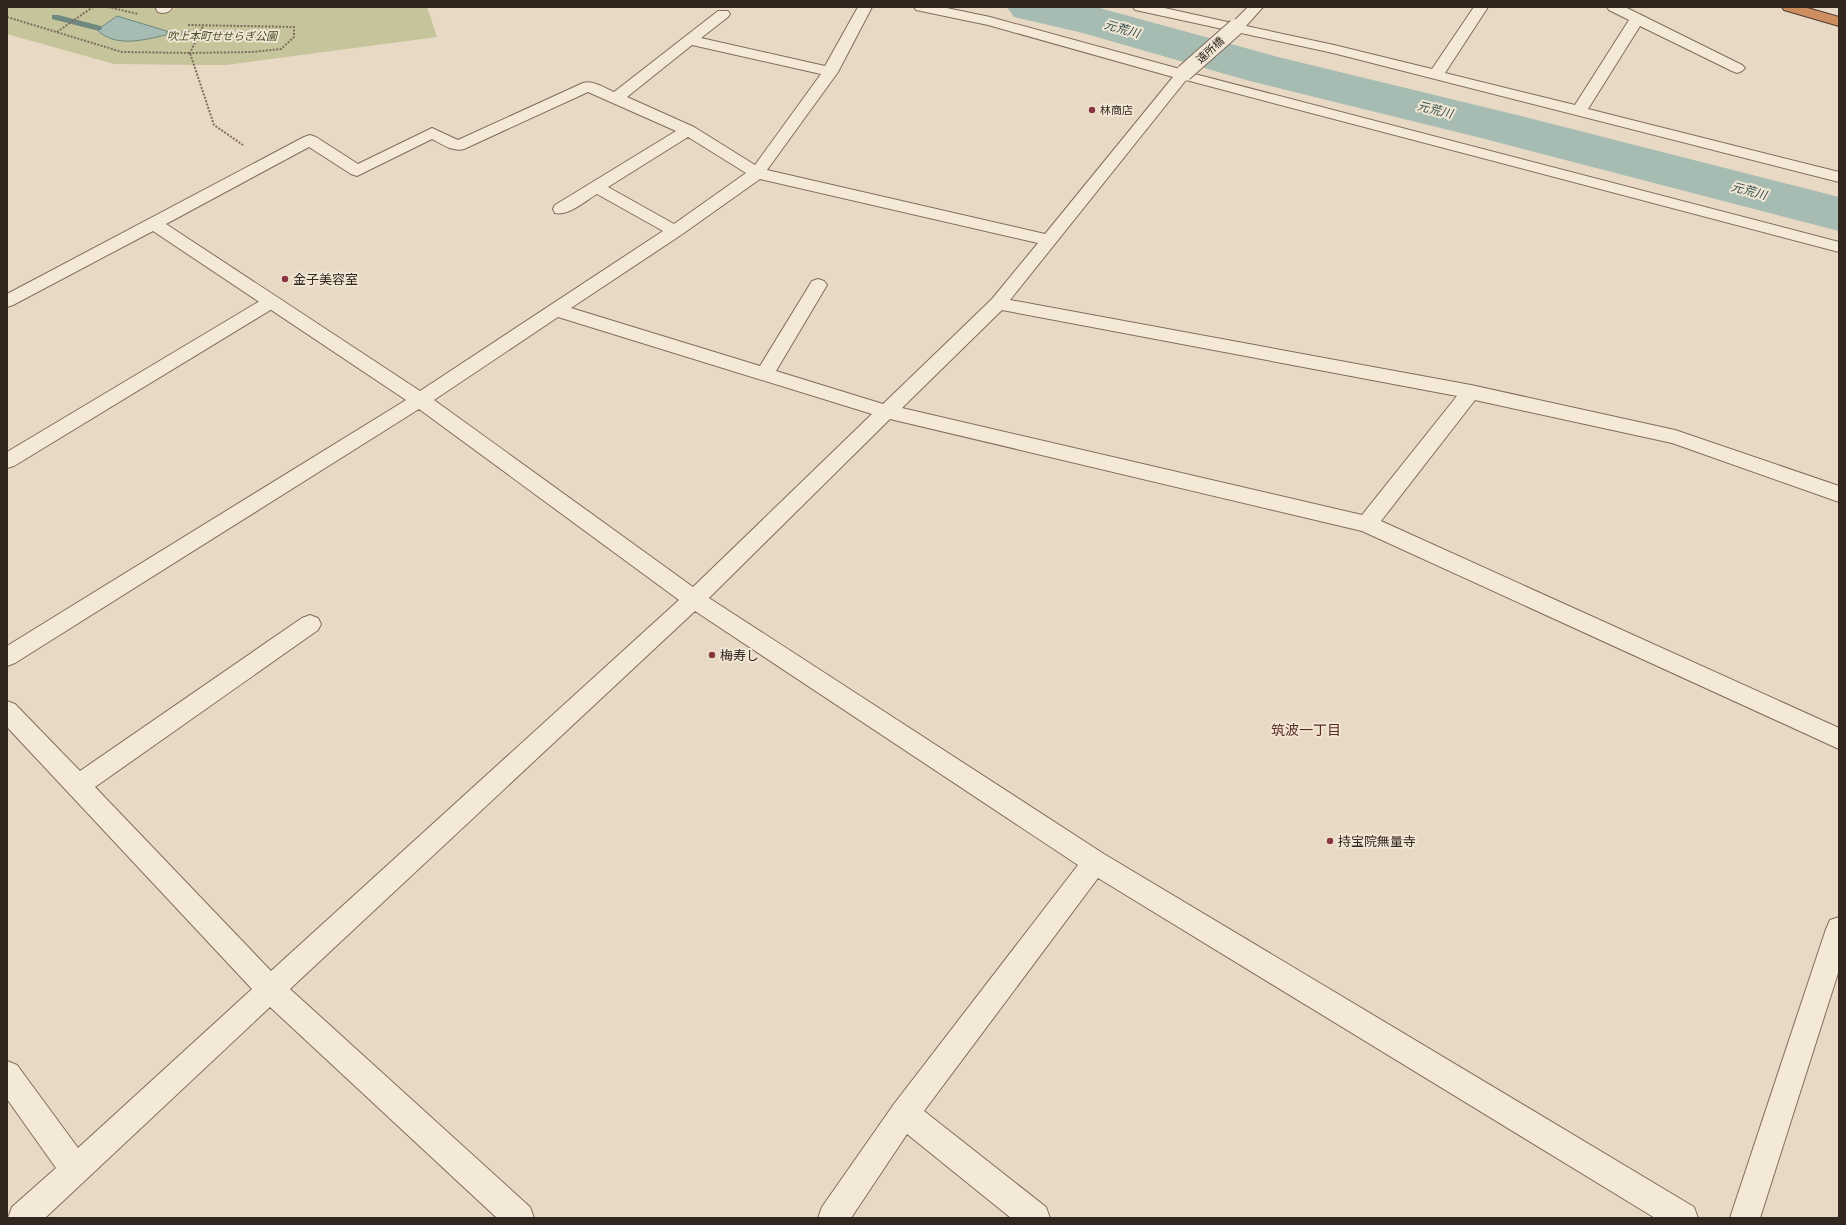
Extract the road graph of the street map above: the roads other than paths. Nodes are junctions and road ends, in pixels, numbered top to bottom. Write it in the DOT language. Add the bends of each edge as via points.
graph roads {
  1 [pos="865,7"];
  2 [pos="921,7"];
  3 [pos="1140,7"];
  4 [pos="1256,7"];
  5 [pos="1481,7"];
  6 [pos="1614,7"];
  7 [pos="1789,7"];
  8 [pos="723,14"];
  9 [pos="1637,19"];
  10 [pos="1839,22"];
  11 [pos="1236,27"];
  12 [pos="689,40"];
  13 [pos="1737,68"];
  14 [pos="830,72"];
  15 [pos="1184,74"];
  16 [pos="1436,75"];
  17 [pos="616,98"];
  18 [pos="1578,112"];
  19 [pos="688,130"];
  20 [pos="757,173"];
  21 [pos="1839,177"];
  22 [pos="597,187"];
  23 [pos="561,209"];
  24 [pos="153,223"];
  25 [pos="675,231"];
  26 [pos="1050,240"];
  27 [pos="1839,247"];
  28 [pos="818,285"];
  29 [pos="7,301"];
  30 [pos="271,302"];
  31 [pos="998,303"];
  32 [pos="556,310"];
  33 [pos="765,374"];
  34 [pos="1471,392"];
  35 [pos="420,400"];
  36 [pos="888,412"];
  37 [pos="7,461"];
  38 [pos="1839,494"];
  39 [pos="1367,524"];
  40 [pos="694,600"];
  41 [pos="310,624"];
  42 [pos="7,657"];
  43 [pos="7,711"];
  44 [pos="1839,739"];
  45 [pos="78,786"];
  46 [pos="1096,862"];
  47 [pos="1839,930"];
  48 [pos="271,990"];
  49 [pos="7,1075"];
  50 [pos="904,1114"];
  51 [pos="75,1168"];
  52 [pos="23,1218"];
  53 [pos="519,1218"];
  54 [pos="833,1218"];
  55 [pos="1035,1218"];
  56 [pos="1683,1218"];
  57 [pos="1745,1218"];
  1 -- 14 [label="street"];
  2 -- 15 [label="street" via="990,21"];
  3 -- 11 [label="street"];
  4 -- 11 [label="street, 遠所橋"];
  5 -- 16 [label="street"];
  6 -- 9 [label="street"];
  7 -- 10 [label="highway"];
  8 -- 12 [label="street"];
  9 -- 13 [label="street"];
  9 -- 18 [label="street"];
  11 -- 15 [label="street, 遠所橋, bridge"];
  11 -- 16 [label="street"];
  12 -- 14 [label="street"];
  12 -- 17 [label="street"];
  14 -- 20 [label="street"];
  15 -- 26 [label="street, 遠所橋"];
  15 -- 27 [label="street"];
  16 -- 18 [label="street"];
  17 -- 19 [label="street"];
  17 -- 24 [label="street" via="588,86 458,146 432,133 357,171 310,140"];
  18 -- 21 [label="street"];
  19 -- 20 [label="street"];
  19 -- 22 [label="street"];
  20 -- 25 [label="street"];
  20 -- 26 [label="street"];
  22 -- 23 [label="street"];
  22 -- 25 [label="street"];
  24 -- 29 [label="street"];
  24 -- 30 [label="street"];
  25 -- 32 [label="street"];
  26 -- 31 [label="street, 遠所橋"];
  28 -- 33 [label="street"];
  30 -- 35 [label="street"];
  30 -- 37 [label="lane"];
  31 -- 34 [label="street"];
  31 -- 36 [label="street, 遠所橋"];
  32 -- 33 [label="street"];
  32 -- 35 [label="street"];
  33 -- 36 [label="street"];
  34 -- 38 [label="street" via="1675,437"];
  34 -- 39 [label="street"];
  35 -- 40 [label="street"];
  35 -- 42 [label="street"];
  36 -- 39 [label="street"];
  36 -- 40 [label="street, 遠所橋"];
  39 -- 44 [label="street"];
  40 -- 46 [label="street"];
  40 -- 48 [label="street, 遠所橋"];
  41 -- 45 [label="street"];
  43 -- 45 [label="street"];
  45 -- 48 [label="street"];
  46 -- 50 [label="street"];
  46 -- 56 [label="street"];
  47 -- 57 [label="street"];
  48 -- 51 [label="street, 遠所橋"];
  48 -- 53 [label="street"];
  49 -- 51 [label="street"];
  50 -- 54 [label="street"];
  50 -- 55 [label="street"];
  51 -- 52 [label="street, 遠所橋"];
}
